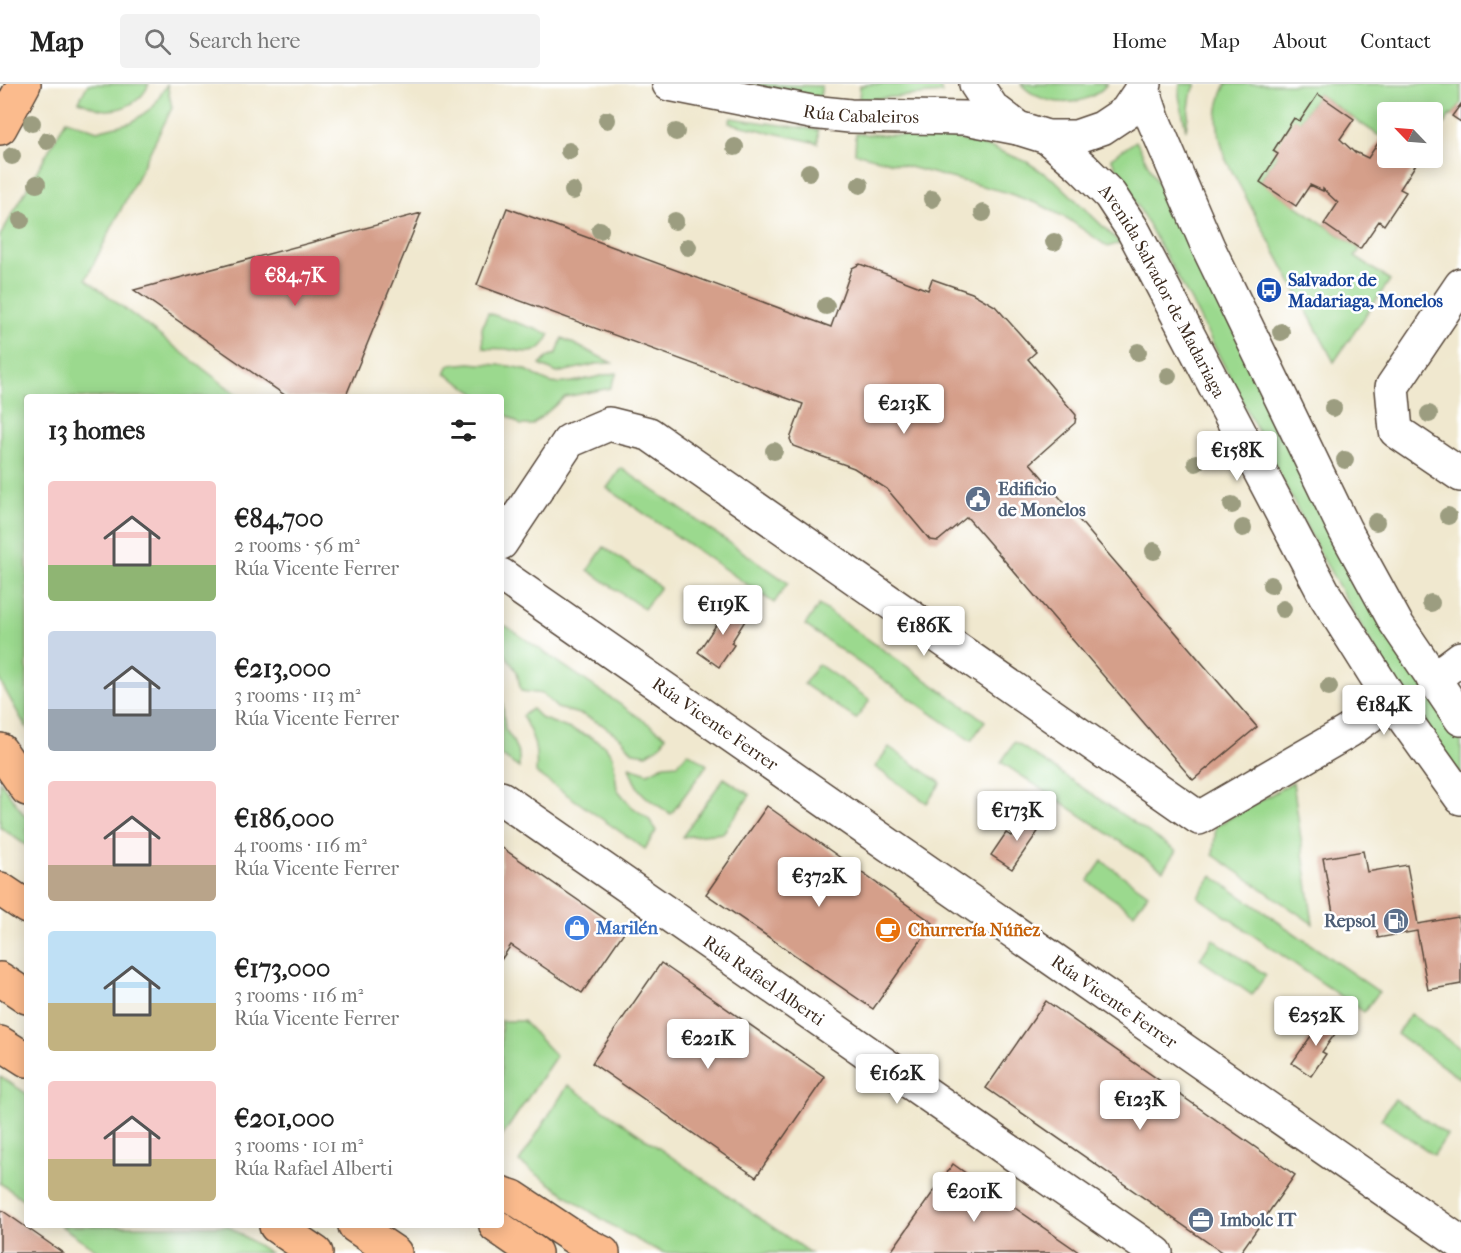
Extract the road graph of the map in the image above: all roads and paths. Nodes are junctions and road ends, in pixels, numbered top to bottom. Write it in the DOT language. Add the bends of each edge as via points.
graph roads {
  1 [pos="24,84"];
  2 [pos="669,84"];
  3 [pos="976,84"];
  4 [pos="1144,87"];
  5 [pos="0,128"];
  6 [pos="1033,133"];
  7 [pos="1461,285"];
  8 [pos="1456,460"];
  9 [pos="504,538"];
  10 [pos="504,577"];
  11 [pos="1461,658"];
  12 [pos="1432,679"];
  13 [pos="1391,700"];
  14 [pos="1461,719"];
  15 [pos="0,750"];
  16 [pos="24,785"];
  17 [pos="1461,798"];
  18 [pos="504,800"];
  19 [pos="0,888"];
  20 [pos="24,905"];
  21 [pos="0,979"];
  22 [pos="24,995"];
  23 [pos="0,1043"];
  24 [pos="24,1058"];
  25 [pos="505,1193"];
  26 [pos="279,1228"];
  27 [pos="357,1228"];
  28 [pos="358,1228"];
  29 [pos="499,1228"];
  30 [pos="1461,1244"];
  31 [pos="316,1253"];
  32 [pos="376,1253"];
  33 [pos="395,1253"];
  34 [pos="536,1253"];
  35 [pos="603,1253"];
  36 [pos="1156,1253"];
  1 -- 5 [label="main road"];
  2 -- 6 [label="street, Rúa Cabaleiros" via="810,112 966,118"];
  3 -- 6 [label="street, Avenida Salvador de Madariaga" via="992,108"];
  4 -- 6 [label="street, Rúa Cabaleiros" via="1126,112 1102,128 1076,137"];
  4 -- 12 [label="street" via="1153,118 1208,247 1340,520"];
  6 -- 13 [label="street, Avenida Salvador de Madariaga" via="1082,167 1110,195 1133,230 1325,595"];
  7 -- 8 [label="street" via="1392,387 1396,431"];
  9 -- 13 [label="street" via="568,441 609,424 649,434 1199,818 1348,731"];
  10 -- 30 [label="street, Rúa Vicente Ferrer"];
  11 -- 12 [label="street"];
  12 -- 14 [label="street"];
  13 -- 17 [label="street, Avenida Salvador de Madariaga"];
  15 -- 16 [label="main road"];
  18 -- 36 [label="street, Rúa Rafael Alberti"];
  19 -- 20 [label="main road"];
  21 -- 22 [label="main road"];
  23 -- 24 [label="main road"];
  25 -- 35 [label="main road"];
  26 -- 31 [label="main road"];
  27 -- 32 [label="main road"];
  28 -- 33 [label="main road"];
  29 -- 34 [label="main road"];
}
